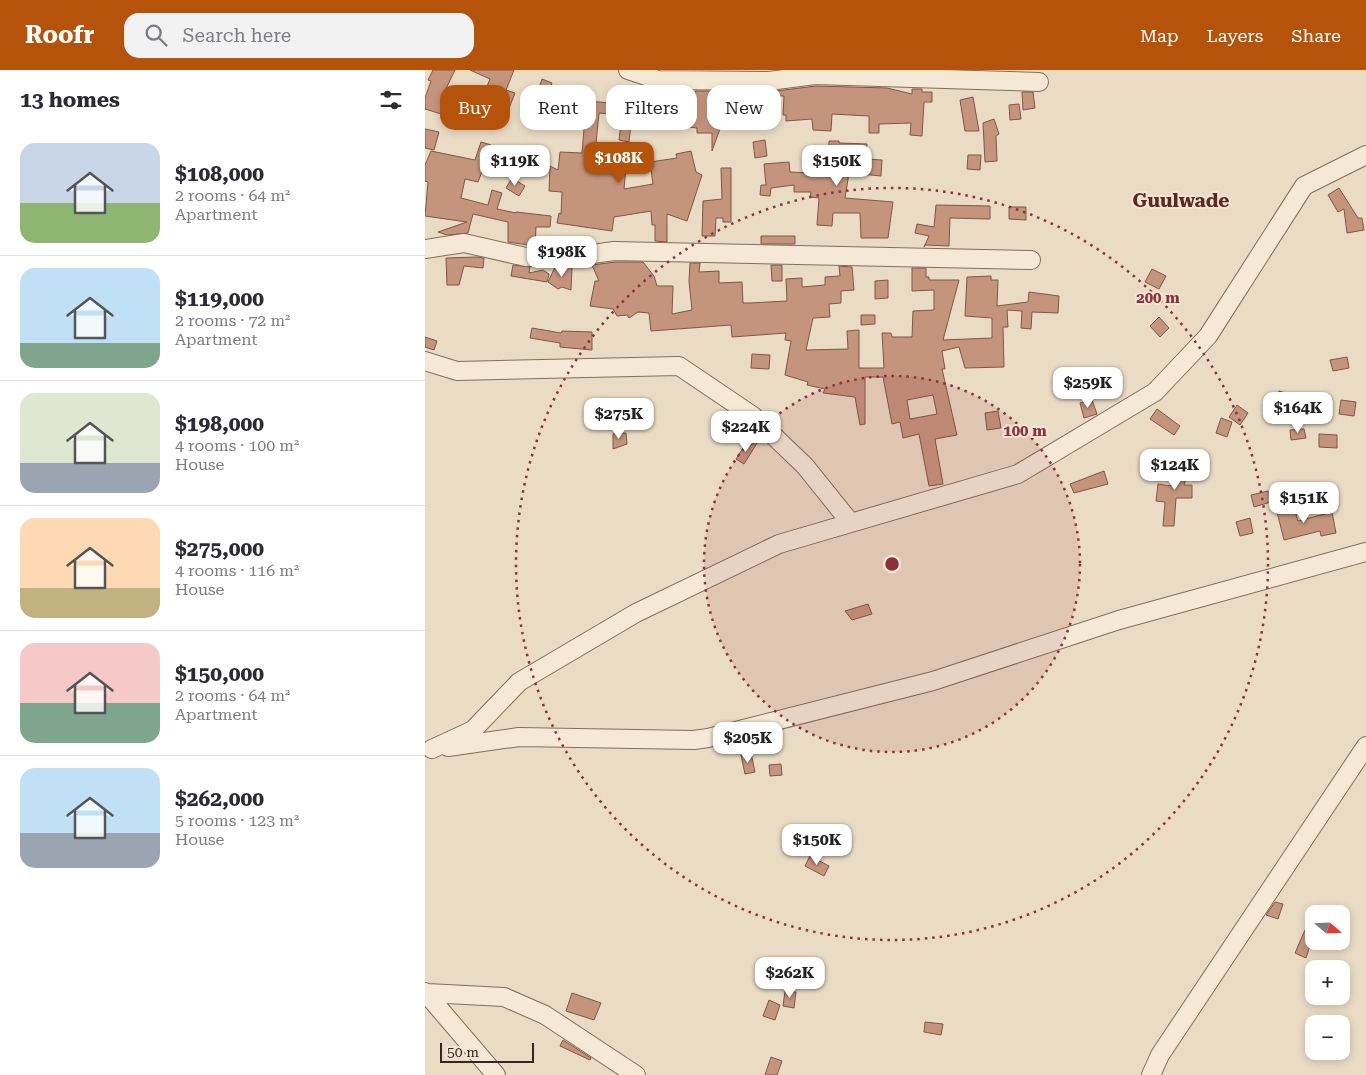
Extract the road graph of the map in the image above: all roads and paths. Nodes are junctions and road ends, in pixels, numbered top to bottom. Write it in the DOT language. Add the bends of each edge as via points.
graph roads {
  1 [pos="628,70"];
  2 [pos="1039,82"];
  3 [pos="1366,155"];
  4 [pos="425,249"];
  5 [pos="1031,260"];
  6 [pos="425,361"];
  7 [pos="850,522"];
  8 [pos="1366,552"];
  9 [pos="1366,746"];
  10 [pos="429,750"];
  11 [pos="426,993"];
  12 [pos="496,1075"];
  13 [pos="636,1075"];
  14 [pos="1151,1075"];
  1 -- 2 [label="street" via="658,80 769,81 815,75"];
  3 -- 7 [label="street" via="1304,186 1208,336 1155,392 1018,474"];
  4 -- 5 [label="street" via="464,242 526,257 614,252"];
  6 -- 7 [label="street" via="457,371 679,366 753,416 805,466"];
  7 -- 10 [label="street" via="779,544 636,613 519,682 473,730"];
  8 -- 10 [label="street" via="1119,620 933,681 708,738 519,737"];
  9 -- 14 [label="street" via="1159,1055"];
  11 -- 12 [label="street"];
  11 -- 13 [label="street" via="504,997 545,1015"];
}
